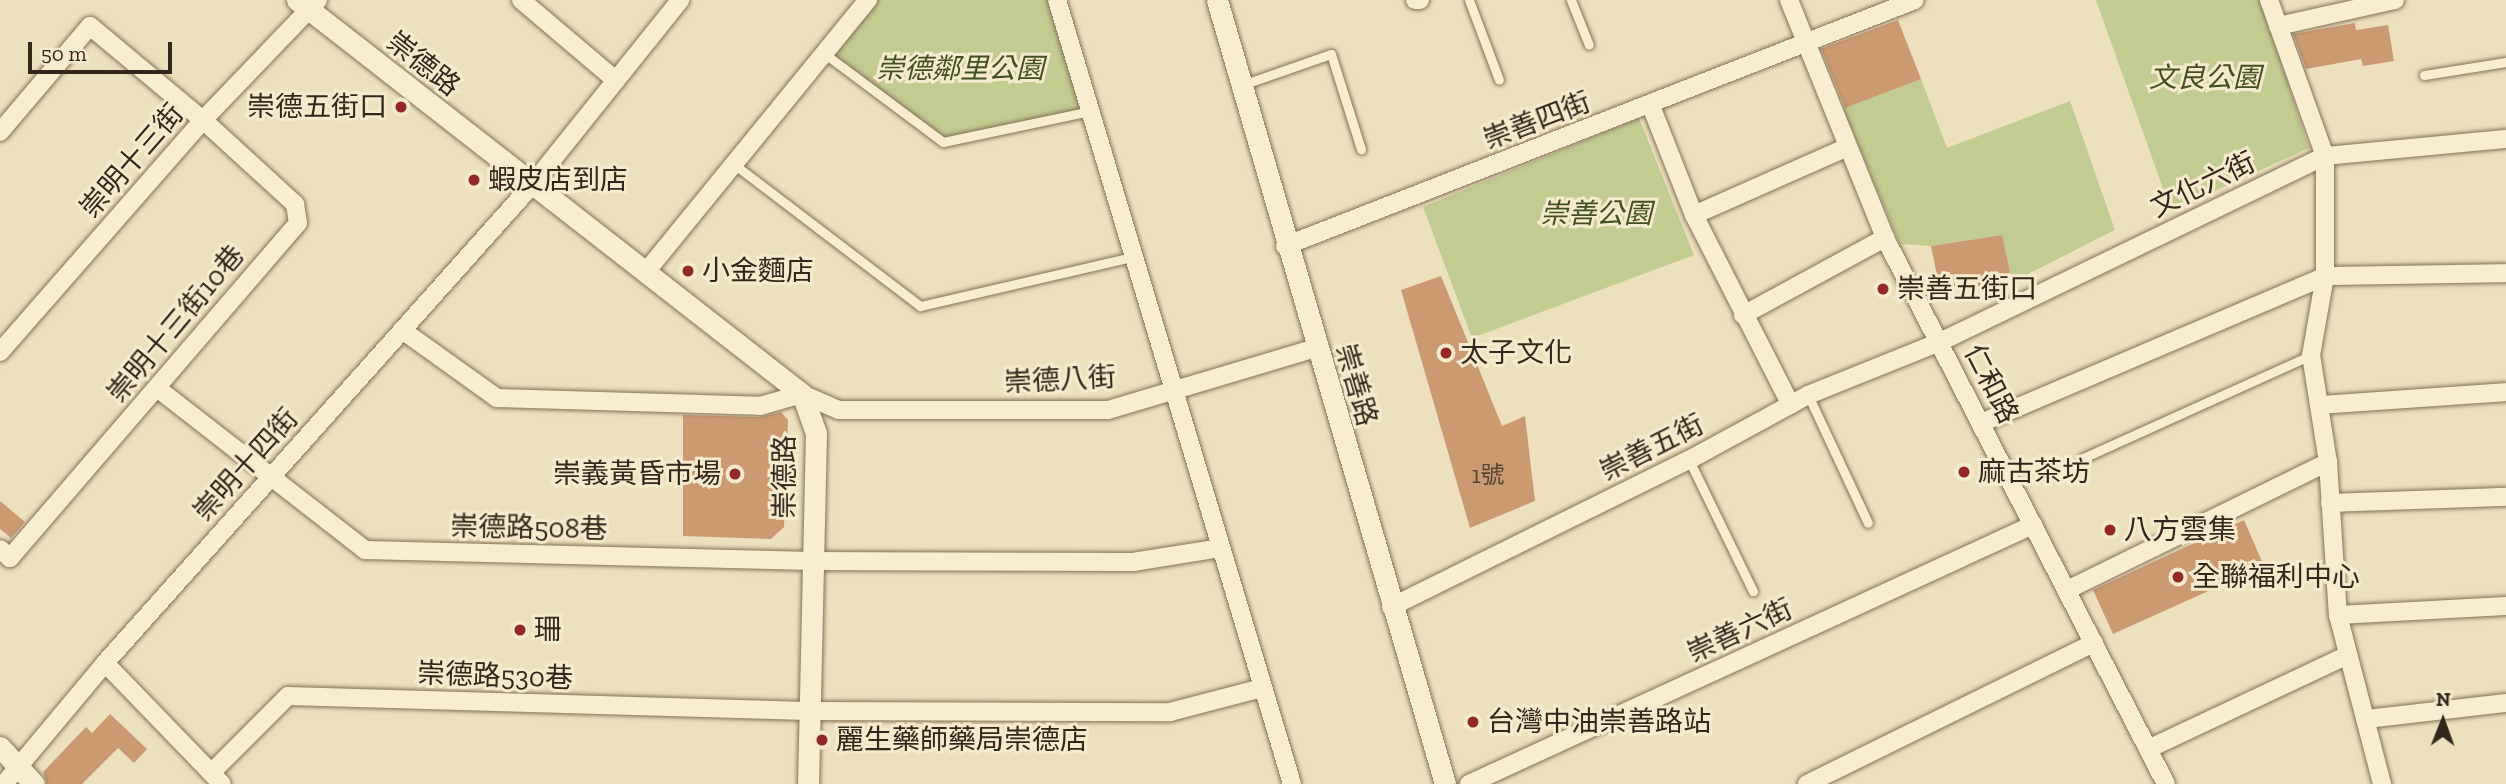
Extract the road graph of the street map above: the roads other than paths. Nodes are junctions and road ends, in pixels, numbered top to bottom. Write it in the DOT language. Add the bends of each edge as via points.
graph roads {
  1 [pos="521,0"];
  2 [pos="680,0"];
  3 [pos="869,0"];
  4 [pos="1057,0"];
  5 [pos="1217,0"];
  6 [pos="1415,0"];
  7 [pos="1420,0"];
  8 [pos="1469,0"];
  9 [pos="1572,0"];
  10 [pos="1789,0"];
  11 [pos="1915,0"];
  12 [pos="2269,0"];
  13 [pos="2395,0"];
  14 [pos="308,3"];
  15 [pos="2278,26"];
  16 [pos="1804,40"];
  17 [pos="1589,45"];
  18 [pos="825,54"];
  19 [pos="2506,62"];
  20 [pos="2424,75"];
  21 [pos="614,79"];
  22 [pos="1499,80"];
  23 [pos="1241,86"];
  24 [pos="1651,106"];
  25 [pos="1090,111"];
  26 [pos="203,120"];
  27 [pos="0,132"];
  28 [pos="2506,139"];
  29 [pos="1845,148"];
  30 [pos="1361,149"];
  31 [pos="2325,156"];
  32 [pos="735,165"];
  33 [pos="532,185"];
  34 [pos="1695,215"];
  35 [pos="1885,238"];
  36 [pos="1285,246"];
  37 [pos="1133,257"];
  38 [pos="645,273"];
  39 [pos="2506,273"];
  40 [pos="2325,276"];
  41 [pos="1743,315"];
  42 [pos="402,330"];
  43 [pos="1940,342"];
  44 [pos="1316,348"];
  45 [pos="0,352"];
  46 [pos="2311,355"];
  47 [pos="157,388"];
  48 [pos="1172,391"];
  49 [pos="2506,392"];
  50 [pos="802,394"];
  51 [pos="1808,395"];
  52 [pos="1791,405"];
  53 [pos="2320,405"];
  54 [pos="1981,423"];
  55 [pos="2083,458"];
  56 [pos="1689,460"];
  57 [pos="2328,462"];
  58 [pos="272,474"];
  59 [pos="2506,497"];
  60 [pos="2330,503"];
  61 [pos="1868,523"];
  62 [pos="2033,525"];
  63 [pos="1220,548"];
  64 [pos="0,549"];
  65 [pos="812,561"];
  66 [pos="2067,590"];
  67 [pos="1753,591"];
  68 [pos="2506,606"];
  69 [pos="1391,607"];
  70 [pos="2338,615"];
  71 [pos="2094,643"];
  72 [pos="2348,655"];
  73 [pos="105,663"];
  74 [pos="1262,688"];
  75 [pos="2506,703"];
  76 [pos="810,711"];
  77 [pos="2367,719"];
  78 [pos="0,747"];
  79 [pos="2148,749"];
  80 [pos="27,776"];
  81 [pos="216,778"];
  82 [pos="1811,783"];
  83 [pos="4,784"];
  84 [pos="808,784"];
  85 [pos="1292,784"];
  86 [pos="1445,784"];
  87 [pos="1469,784"];
  88 [pos="2166,784"];
  89 [pos="2382,784"];
  1 -- 21 [label="street"];
  2 -- 21 [label="street, 崇明十四街"];
  3 -- 18 [label="street"];
  4 -- 25 [label="street"];
  5 -- 23 [label="street, 崇善路"];
  6 -- 7 [label="street"];
  8 -- 22 [label="lane"];
  9 -- 17 [label="lane"];
  10 -- 16 [label="street, 仁和路"];
  11 -- 16 [label="street, 崇善四街"];
  12 -- 15 [label="street"];
  13 -- 15 [label="street"];
  14 -- 26 [label="street, 崇明十三街"];
  14 -- 33 [label="street, 崇德路"];
  15 -- 31 [label="street"];
  16 -- 24 [label="street, 崇善四街"];
  16 -- 29 [label="street, 仁和路"];
  18 -- 25 [label="lane" via="943,142"];
  18 -- 32 [label="street"];
  19 -- 20 [label="lane"];
  21 -- 33 [label="street, 崇明十四街"];
  23 -- 30 [label="lane" via="1331,54"];
  23 -- 36 [label="street, 崇善路"];
  24 -- 34 [label="street"];
  24 -- 36 [label="street, 崇善四街"];
  25 -- 37 [label="street"];
  26 -- 27 [label="street, 崇明十三街10巷" via="90,26"];
  26 -- 45 [label="street, 崇明十三街"];
  26 -- 47 [label="street, 崇明十三街10巷" via="295,204 298,223"];
  28 -- 31 [label="street, 文化六街"];
  29 -- 34 [label="street"];
  29 -- 35 [label="street, 仁和路"];
  31 -- 40 [label="street"];
  31 -- 43 [label="street, 文化六街"];
  32 -- 37 [label="lane" via="919,306"];
  32 -- 38 [label="street"];
  33 -- 38 [label="street, 崇德路"];
  33 -- 42 [label="street, 崇明十四街"];
  34 -- 41 [label="street"];
  35 -- 41 [label="street"];
  35 -- 43 [label="street, 仁和路"];
  36 -- 44 [label="street, 崇善路"];
  37 -- 48 [label="street"];
  38 -- 50 [label="street, 崇德路"];
  39 -- 40 [label="street"];
  40 -- 46 [label="street"];
  40 -- 54 [label="street"];
  41 -- 52 [label="street"];
  42 -- 50 [label="street" via="497,398 760,406"];
  42 -- 58 [label="street, 崇明十四街"];
  43 -- 51 [label="street, 崇善五街"];
  43 -- 54 [label="street, 仁和路"];
  44 -- 48 [label="street, 崇德八街"];
  44 -- 69 [label="street, 崇善路"];
  46 -- 53 [label="street"];
  46 -- 55 [label="lane"];
  47 -- 58 [label="street, 崇德路508巷"];
  47 -- 64 [label="street, 崇明十三街10巷" via="10,558"];
  48 -- 50 [label="street, 崇德八街" via="1108,410 839,410"];
  48 -- 63 [label="street"];
  49 -- 53 [label="street"];
  50 -- 65 [label="street, 崇德路" via="816,433"];
  51 -- 52 [label="street, 崇善五街"];
  51 -- 61 [label="lane"];
  52 -- 56 [label="street, 崇善五街"];
  53 -- 57 [label="street"];
  54 -- 62 [label="street, 仁和路"];
  56 -- 67 [label="lane"];
  56 -- 69 [label="street, 崇善五街"];
  57 -- 60 [label="street"];
  57 -- 66 [label="street"];
  58 -- 65 [label="street, 崇德路508巷" via="365,550"];
  58 -- 73 [label="street, 崇明十四街"];
  59 -- 60 [label="street"];
  60 -- 70 [label="street"];
  62 -- 66 [label="street, 仁和路"];
  62 -- 87 [label="street, 崇善六街"];
  63 -- 65 [label="street, 崇德路508巷" via="1133,562"];
  63 -- 74 [label="street"];
  65 -- 76 [label="street, 崇德路"];
  66 -- 71 [label="street, 仁和路"];
  68 -- 70 [label="street"];
  69 -- 86 [label="street, 崇善路"];
  70 -- 72 [label="street"];
  71 -- 79 [label="street, 仁和路"];
  71 -- 82 [label="street"];
  72 -- 77 [label="street"];
  72 -- 79 [label="street"];
  73 -- 80 [label="street, 崇明十四街"];
  73 -- 81 [label="street"];
  74 -- 76 [label="street, 崇德路530巷" via="1170,712"];
  74 -- 85 [label="street"];
  75 -- 77 [label="street"];
  76 -- 81 [label="street, 崇德路530巷" via="288,696"];
  76 -- 84 [label="street, 崇德路"];
  77 -- 89 [label="street"];
  78 -- 80 [label="street"];
  79 -- 88 [label="street, 仁和路"];
  80 -- 83 [label="street, 崇明十四街"];
}
